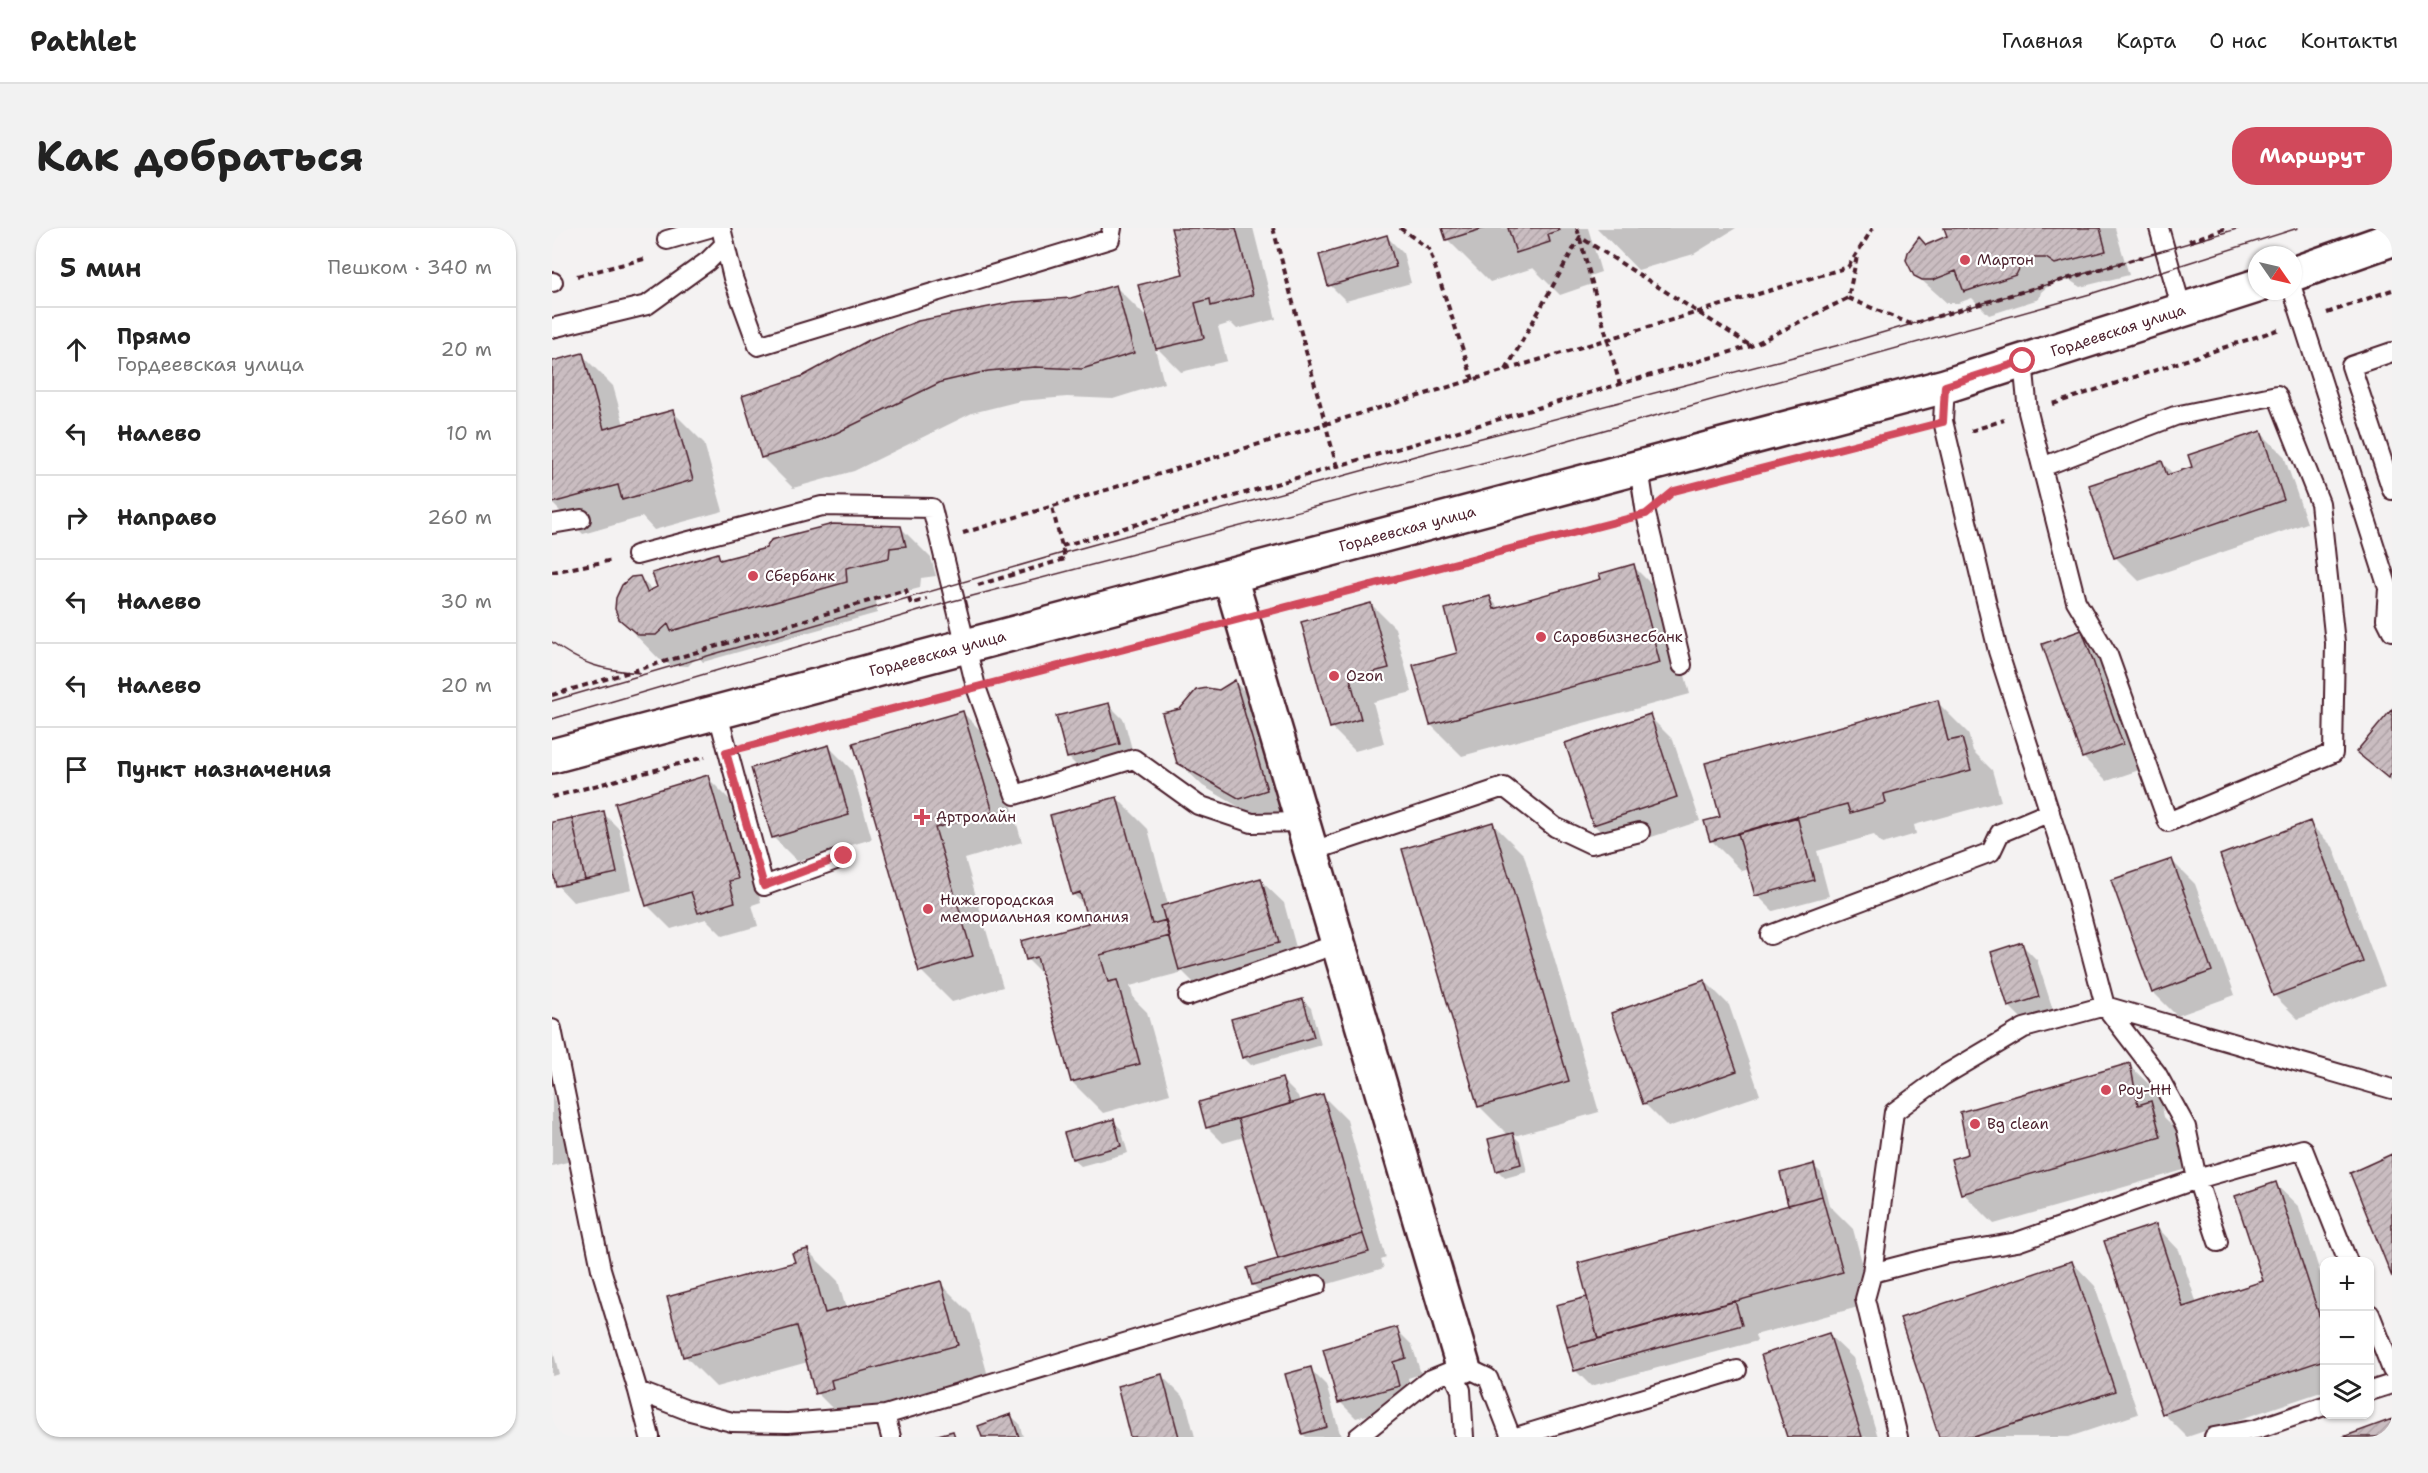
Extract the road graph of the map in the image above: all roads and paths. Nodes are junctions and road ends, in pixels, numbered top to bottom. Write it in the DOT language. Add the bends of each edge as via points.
graph roads {
  1 [pos="709,228"];
  2 [pos="1112,228"];
  3 [pos="1273,228"];
  4 [pos="1400,228"];
  5 [pos="1577,228"];
  6 [pos="1873,228"];
  7 [pos="2159,228"];
  8 [pos="2226,228"];
  9 [pos="723,236"];
  10 [pos="1580,237"];
  11 [pos="2392,239"];
  12 [pos="667,240"];
  13 [pos="2165,250"];
  14 [pos="1857,253"];
  15 [pos="2302,271"];
  16 [pos="553,282"];
  17 [pos="2248,289"];
  18 [pos="2392,290"];
  19 [pos="1848,298"];
  20 [pos="2295,300"];
  21 [pos="2182,310"];
  22 [pos="1696,313"];
  23 [pos="2301,322"];
  24 [pos="552,328"];
  25 [pos="1608,340"];
  26 [pos="1751,346"];
  27 [pos="2392,352"];
  28 [pos="2023,361"];
  29 [pos="1506,370"];
  30 [pos="1473,380"];
  31 [pos="1620,385"];
  32 [pos="1945,386"];
  33 [pos="2028,412"];
  34 [pos="1943,422"];
  35 [pos="1326,424"];
  36 [pos="1337,466"];
  37 [pos="2042,467"];
  38 [pos="1639,468"];
  39 [pos="2392,490"];
  40 [pos="1053,507"];
  41 [pos="1646,514"];
  42 [pos="581,519"];
  43 [pos="552,524"];
  44 [pos="939,540"];
  45 [pos="1062,546"];
  46 [pos="636,555"];
  47 [pos="552,572"];
  48 [pos="1230,577"];
  49 [pos="951,593"];
  50 [pos="1240,619"];
  51 [pos="2392,631"];
  52 [pos="966,647"];
  53 [pos="1683,665"];
  54 [pos="976,687"];
  55 [pos="552,695"];
  56 [pos="718,714"];
  57 [pos="726,752"];
  58 [pos="552,756"];
  59 [pos="552,797"];
  60 [pos="2049,812"];
  61 [pos="1640,832"];
  62 [pos="1305,837"];
  63 [pos="844,856"];
  64 [pos="1770,935"];
  65 [pos="1337,944"];
  66 [pos="1188,996"];
  67 [pos="2105,1006"];
  68 [pos="552,1029"];
  69 [pos="2392,1089"];
  70 [pos="2197,1179"];
  71 [pos="2218,1242"];
  72 [pos="2346,1257"];
  73 [pos="1872,1273"];
  74 [pos="1317,1285"];
  75 [pos="2374,1324"];
  76 [pos="1457,1369"];
  77 [pos="1737,1370"];
  78 [pos="2392,1370"];
  79 [pos="2392,1384"];
  80 [pos="2374,1390"];
  81 [pos="638,1391"];
  82 [pos="2320,1408"];
  83 [pos="885,1415"];
  84 [pos="2259,1433"];
  85 [pos="650,1437"];
  86 [pos="891,1437"];
  87 [pos="1358,1437"];
  88 [pos="1464,1437"];
  89 [pos="1514,1437"];
  90 [pos="1898,1437"];
  91 [pos="2214,1437"];
  1 -- 12 [label="lane"];
  2 -- 9 [label="lane" via="1110,239 758,346 733,278"];
  3 -- 35 [label="path"];
  4 -- 30 [label="path" via="1429,249"];
  5 -- 10 [label="path"];
  6 -- 14 [label="path"];
  7 -- 13 [label="lane"];
  8 -- 13 [label="path"];
  9 -- 24 [label="lane" via="708,261 647,304"];
  10 -- 22 [label="path"];
  10 -- 25 [label="path"];
  10 -- 29 [label="path"];
  11 -- 15 [label="street"];
  12 -- 16 [label="path" via="659,255"];
  13 -- 19 [label="path" via="1911,324"];
  13 -- 21 [label="lane"];
  14 -- 19 [label="path"];
  14 -- 22 [label="path" via="1848,267"];
  17 -- 21 [label="street, Гордеевская улица"];
  18 -- 23 [label="path"];
  19 -- 26 [label="path"];
  20 -- 23 [label="lane"];
  21 -- 28 [label="street, Гордеевская улица"];
  22 -- 25 [label="path"];
  22 -- 26 [label="path"];
  23 -- 33 [label="path"];
  23 -- 51 [label="lane" via="2388,588 2386,619"];
  25 -- 29 [label="path"];
  25 -- 31 [label="path"];
  26 -- 31 [label="path"];
  27 -- 39 [label="lane" via="2351,366"];
  28 -- 32 [label="street, Гордеевская улица"];
  28 -- 33 [label="lane"];
  29 -- 30 [label="path"];
  30 -- 35 [label="path"];
  31 -- 36 [label="path"];
  32 -- 34 [label="lane"];
  32 -- 38 [label="street, Гордеевская улица"];
  33 -- 34 [label="path" via="1970,431"];
  33 -- 37 [label="lane"];
  34 -- 60 [label="lane" via="1998,651"];
  35 -- 36 [label="path"];
  35 -- 40 [label="path"];
  36 -- 45 [label="path"];
  37 -- 37 [label="lane" via="2076,601 2108,655 2168,822 2333,753 2335,644 2320,503 2277,395 2175,416"];
  38 -- 41 [label="lane"];
  38 -- 48 [label="street, Гордеевская улица"];
  40 -- 44 [label="path"];
  40 -- 45 [label="path"];
  41 -- 50 [label="path"];
  41 -- 53 [label="lane"];
  42 -- 43 [label="lane"];
  44 -- 46 [label="lane" via="932,508 822,506"];
  44 -- 49 [label="lane"];
  45 -- 49 [label="path" via="1065,559"];
  46 -- 47 [label="path"];
  48 -- 50 [label="street"];
  48 -- 52 [label="street, Гордеевская улица"];
  49 -- 52 [label="lane"];
  49 -- 55 [label="path" via="911,604 906,590"];
  50 -- 54 [label="path"];
  50 -- 62 [label="street"];
  52 -- 54 [label="lane"];
  52 -- 56 [label="street, Гордеевская улица"];
  54 -- 57 [label="path"];
  54 -- 62 [label="lane" via="1015,795 1134,759 1198,805"];
  56 -- 57 [label="lane"];
  56 -- 58 [label="street, Гордеевская улица"];
  57 -- 59 [label="path"];
  57 -- 63 [label="lane" via="764,886"];
  60 -- 64 [label="lane" via="2000,833 1991,852"];
  60 -- 67 [label="lane"];
  61 -- 62 [label="lane" via="1591,844 1555,827 1504,787"];
  62 -- 65 [label="street"];
  65 -- 66 [label="lane"];
  65 -- 76 [label="street"];
  67 -- 69 [label="lane"];
  67 -- 70 [label="lane" via="2162,1083 2186,1127"];
  67 -- 73 [label="lane" via="2024,1028 1943,1076 1894,1112"];
  68 -- 81 [label="lane" via="601,1269"];
  70 -- 71 [label="lane"];
  70 -- 72 [label="lane" via="2303,1149"];
  70 -- 73 [label="lane" via="2018,1242 1942,1255"];
  73 -- 90 [label="lane" via="1865,1299"];
  74 -- 83 [label="lane"];
  75 -- 78 [label="lane"];
  76 -- 87 [label="lane" via="1429,1380"];
  76 -- 88 [label="lane"];
  76 -- 89 [label="lane" via="1488,1378"];
  77 -- 89 [label="lane"];
  79 -- 80 [label="lane"];
  81 -- 83 [label="lane" via="732,1422 788,1423"];
  81 -- 85 [label="lane"];
  82 -- 84 [label="lane"];
  83 -- 86 [label="lane"];
  84 -- 91 [label="lane"];
}
